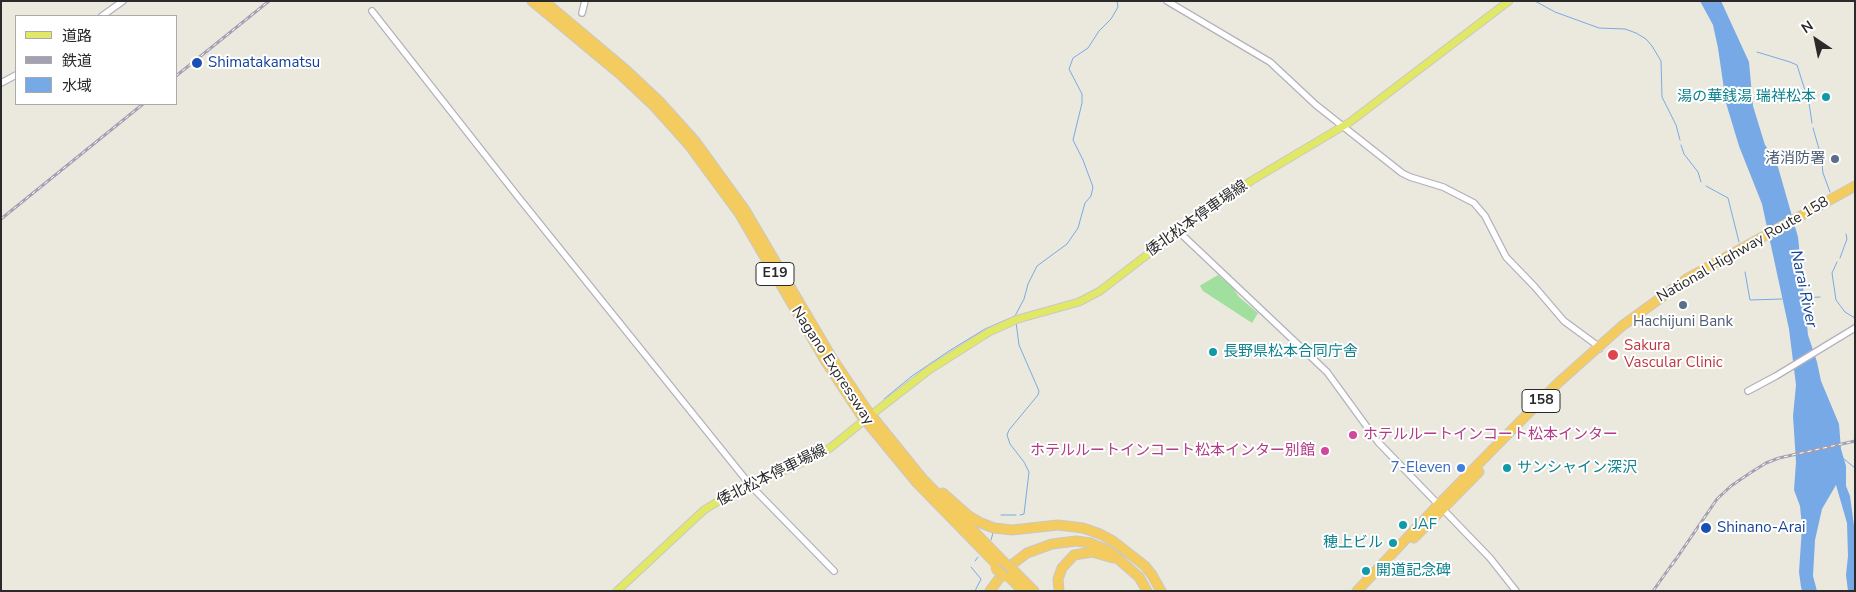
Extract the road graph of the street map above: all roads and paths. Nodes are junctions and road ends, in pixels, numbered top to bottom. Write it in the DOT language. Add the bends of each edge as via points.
graph roads {
  1 [pos="123,1"];
  2 [pos="532,1"];
  3 [pos="544,1"];
  4 [pos="586,1"];
  5 [pos="1167,1"];
  6 [pos="1509,1"];
  7 [pos="372,10"];
  8 [pos="582,14"];
  9 [pos="103,15"];
  10 [pos="15,76"];
  11 [pos="1,83"];
  12 [pos="1344,126"];
  13 [pos="1855,186"];
  14 [pos="1855,192"];
  15 [pos="1805,216"];
  16 [pos="1178,231"];
  17 [pos="1855,328"];
  18 [pos="1599,348"];
  19 [pos="1748,391"];
  20 [pos="875,412"];
  21 [pos="861,423"];
  22 [pos="882,430"];
  23 [pos="751,486"];
  24 [pos="1440,507"];
  25 [pos="1140,563"];
  26 [pos="999,565"];
  27 [pos="834,571"];
  28 [pos="1008,574"];
  29 [pos="1136,574"];
  30 [pos="617,591"];
  31 [pos="984,591"];
  32 [pos="990,591"];
  33 [pos="1018,591"];
  34 [pos="1023,591"];
  35 [pos="1034,591"];
  36 [pos="1059,591"];
  37 [pos="1147,591"];
  38 [pos="1161,591"];
  39 [pos="1357,591"];
  40 [pos="1364,591"];
  41 [pos="1516,591"];
  1 -- 9 [label="street"];
  2 -- 26 [label="highway, Nagano Expressway / E19" via="621,75 689,145 739,214 826,362 888,450 948,516"];
  3 -- 22 [label="highway, Nagano Expressway / E19" via="638,81 701,148 745,210 832,358"];
  4 -- 8 [label="street"];
  5 -- 12 [label="street" via="1270,62 1316,106"];
  6 -- 12 [label="main road, 倭北松本停車場線"];
  7 -- 23 [label="street"];
  10 -- 11 [label="street"];
  12 -- 16 [label="main road, 倭北松本停車場線" via="1251,181"];
  12 -- 18 [label="street" via="1406,175 1443,187 1474,203 1512,264 1564,321"];
  13 -- 15 [label="highway, National Highway Route 158 / 158"];
  14 -- 15 [label="highway, National Highway Route 158 / 158"];
  15 -- 18 [label="highway, National Highway Route 158 / 158" via="1682,282 1640,311"];
  16 -- 20 [label="main road, 倭北松本停車場線" via="1093,295 989,332 929,370"];
  16 -- 24 [label="street" via="1327,372 1375,438"];
  17 -- 19 [label="street"];
  18 -- 24 [label="highway, National Highway Route 158 / 158" via="1558,383"];
  21 -- 23 [label="main road, 倭北松本停車場線" via="830,448"];
  22 -- 25 [label="highway" via="942,491 981,523 1003,530 1058,524 1083,528 1113,540"];
  22 -- 26 [label="highway, Nagano Expressway / E19"];
  23 -- 27 [label="street"];
  23 -- 30 [label="main road, 倭北松本停車場線" via="704,510"];
  24 -- 39 [label="highway, National Highway Route 158 / 158"];
  24 -- 40 [label="highway, National Highway Route 158 / 158"];
  24 -- 41 [label="street" via="1490,558"];
  25 -- 31 [label="highway" via="1098,540 1059,538 1034,545 1016,555"];
  25 -- 38 [label="highway"];
  26 -- 28 [label="highway, Nagano Expressway / E19, bridge"];
  28 -- 33 [label="highway"];
  28 -- 34 [label="highway, Nagano Expressway / E19"];
  28 -- 35 [label="highway, Nagano Expressway / E19"];
  29 -- 32 [label="highway" via="1104,548 1083,542 1060,542 1020,558 999,577"];
  29 -- 36 [label="highway" via="1104,554 1079,553 1062,568 1058,579"];
  29 -- 37 [label="highway"];
}
